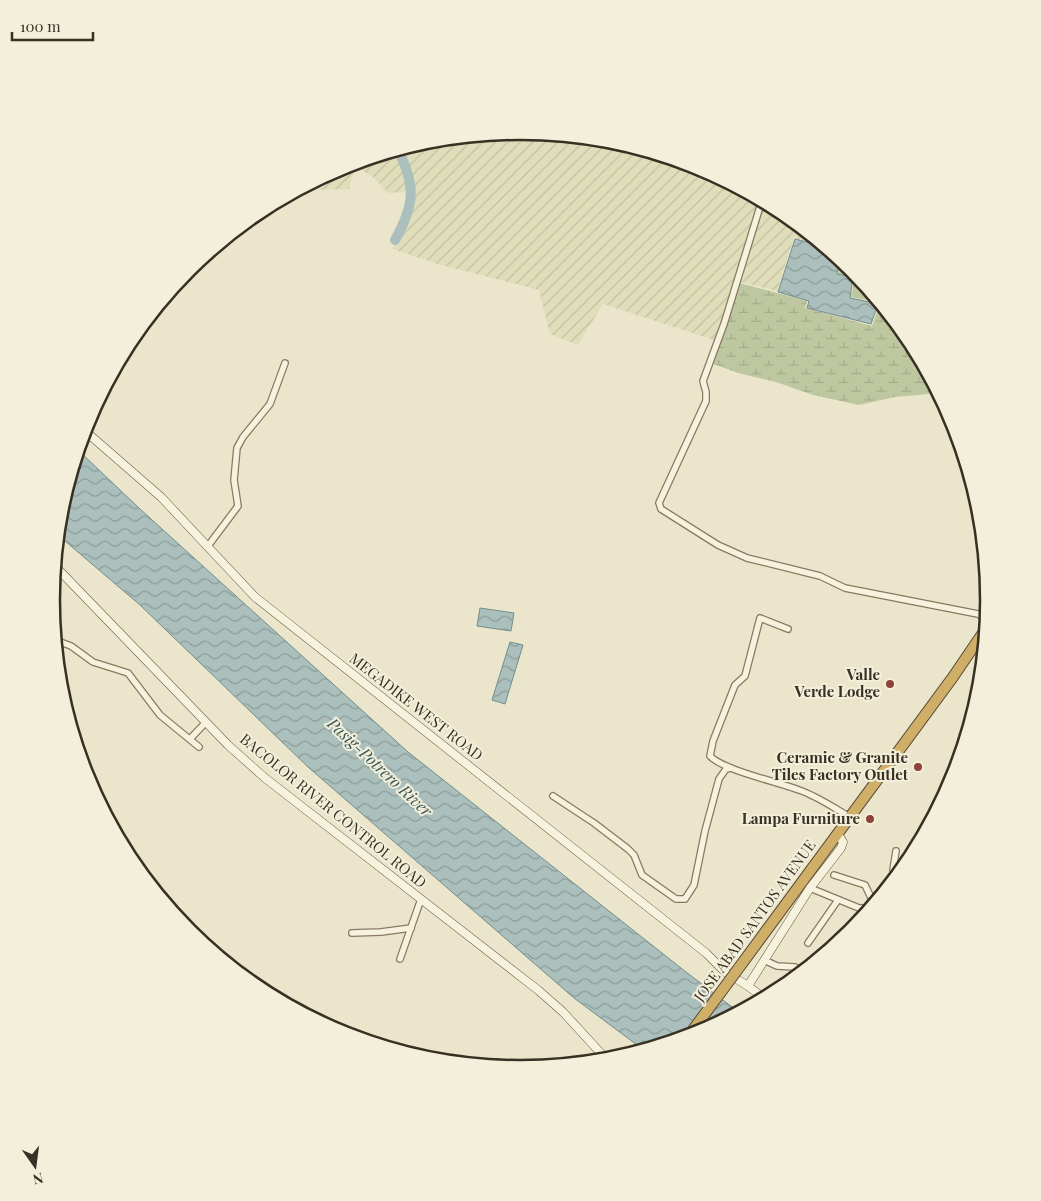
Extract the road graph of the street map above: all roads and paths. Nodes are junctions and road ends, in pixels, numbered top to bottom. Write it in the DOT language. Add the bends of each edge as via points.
graph roads {
  1 [pos="760,208"];
  2 [pos="285,363"];
  3 [pos="90,436"];
  4 [pos="208,546"];
  5 [pos="61,572"];
  6 [pos="980,616"];
  7 [pos="788,629"];
  8 [pos="979,641"];
  9 [pos="62,643"];
  10 [pos="206,722"];
  11 [pos="190,739"];
  12 [pos="199,747"];
  13 [pos="731,768"];
  14 [pos="553,796"];
  15 [pos="850,817"];
  16 [pos="838,834"];
  17 [pos="896,851"];
  18 [pos="893,870"];
  19 [pos="834,875"];
  20 [pos="810,888"];
  21 [pos="872,898"];
  22 [pos="421,899"];
  23 [pos="838,900"];
  24 [pos="863,908"];
  25 [pos="411,928"];
  26 [pos="352,933"];
  27 [pos="808,943"];
  28 [pos="400,959"];
  29 [pos="764,960"];
  30 [pos="798,968"];
  31 [pos="748,986"];
  32 [pos="759,994"];
  33 [pos="695,1027"];
  34 [pos="601,1054"];
  1 -- 6 [label="street" via="703,381 706,401 660,503 661,509 718,545 747,558 820,576 845,588"];
  2 -- 4 [label="street" via="270,404 237,448 234,480 238,506"];
  3 -- 4 [label="street, MEGADIKE WEST ROAD" via="161,497"];
  4 -- 31 [label="street, MEGADIKE WEST ROAD" via="255,597 700,948 725,972"];
  5 -- 10 [label="street, BACOLOR RIVER CONTROL ROAD"];
  7 -- 13 [label="street" via="760,618 746,676 735,685 710,756"];
  8 -- 15 [label="highway, JOSE ABAD SANTOS AVENUE"];
  9 -- 11 [label="street" via="93,662 128,672 160,715"];
  10 -- 11 [label="street"];
  10 -- 22 [label="street, BACOLOR RIVER CONTROL ROAD" via="265,778"];
  11 -- 12 [label="street"];
  13 -- 14 [label="street" via="726,769 719,779 694,885 685,899 676,899 642,875 628,849"];
  13 -- 15 [label="street" via="801,791"];
  15 -- 16 [label="highway, JOSE ABAD SANTOS AVENUE"];
  16 -- 20 [label="street" via="843,842 841,848"];
  16 -- 33 [label="highway, JOSE ABAD SANTOS AVENUE, bridge"];
  17 -- 18 [label="street"];
  19 -- 21 [label="street" via="865,886"];
  20 -- 23 [label="street"];
  20 -- 29 [label="street"];
  22 -- 25 [label="street"];
  22 -- 34 [label="street, BACOLOR RIVER CONTROL ROAD" via="538,990"];
  23 -- 24 [label="street"];
  23 -- 27 [label="street"];
  25 -- 26 [label="street"];
  25 -- 28 [label="street"];
  29 -- 30 [label="street" via="777,966"];
  29 -- 31 [label="street"];
  31 -- 32 [label="street, MEGADIKE WEST ROAD"];
}
